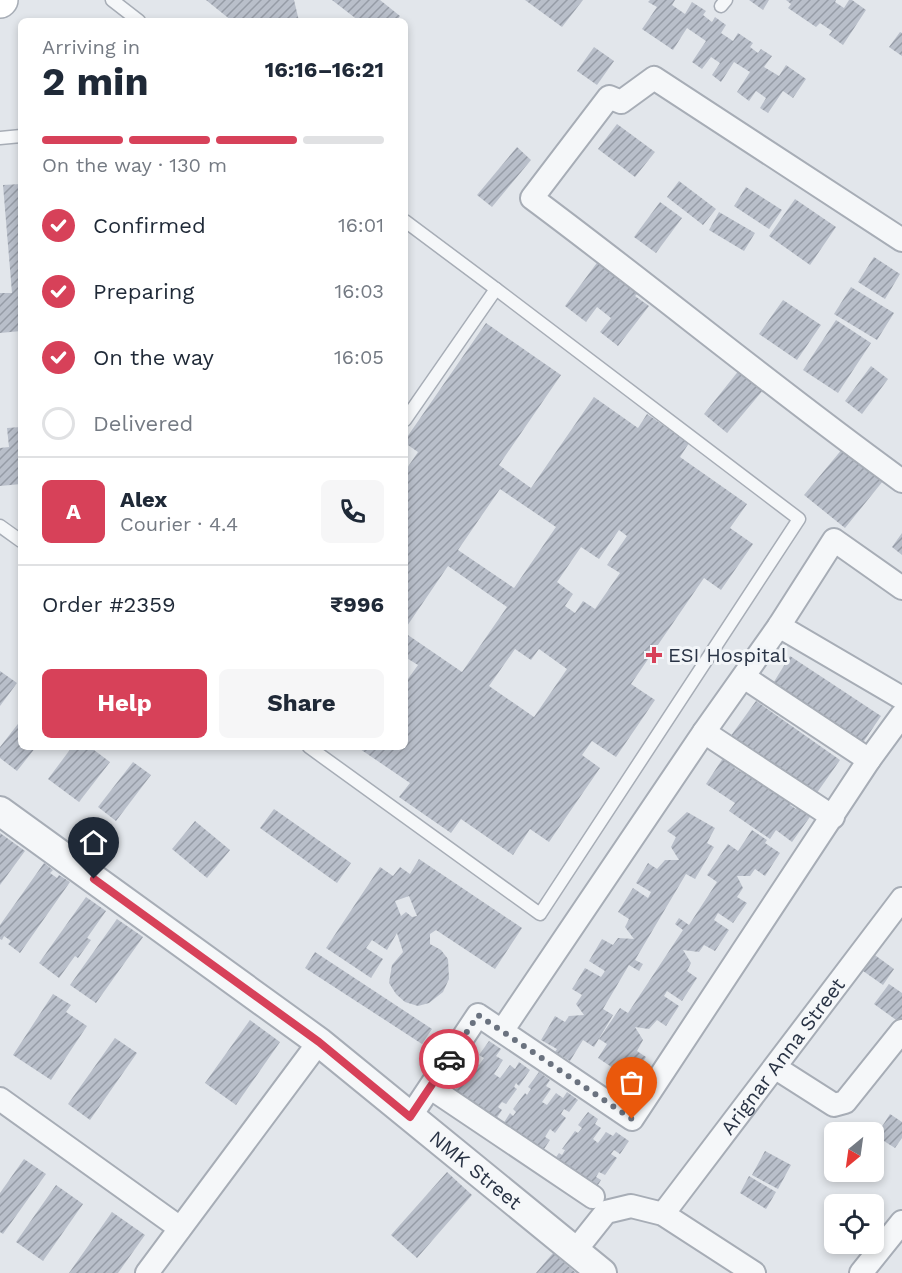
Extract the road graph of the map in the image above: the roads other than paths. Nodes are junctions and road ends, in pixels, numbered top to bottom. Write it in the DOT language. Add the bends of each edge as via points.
graph roads {
  1 [pos="112,0"];
  2 [pos="135,18"];
  3 [pos="18,136"];
  4 [pos="0,138"];
  5 [pos="408,223"];
  6 [pos="902,240"];
  7 [pos="496,290"];
  8 [pos="408,416"];
  9 [pos="902,481"];
  10 [pos="0,526"];
  11 [pos="18,539"];
  12 [pos="902,588"];
  13 [pos="779,626"];
  14 [pos="744,677"];
  15 [pos="902,698"];
  16 [pos="902,715"];
  17 [pos="704,732"];
  18 [pos="313,750"];
  19 [pos="869,760"];
  20 [pos="0,812"];
  21 [pos="833,817"];
  22 [pos="899,908"];
  23 [pos="502,1031"];
  24 [pos="902,1031"];
  25 [pos="319,1042"];
  26 [pos="776,1068"];
  27 [pos="431,1088"];
  28 [pos="0,1099"];
  29 [pos="410,1117"];
  30 [pos="593,1197"];
  31 [pos="663,1214"];
  32 [pos="902,1221"];
  33 [pos="180,1228"];
  34 [pos="575,1251"];
  35 [pos="147,1273"];
  36 [pos="602,1273"];
  37 [pos="754,1273"];
  38 [pos="861,1273"];
  1 -- 2 [label="lane"];
  3 -- 4 [label="lane"];
  5 -- 7 [label="lane"];
  6 -- 9 [label="street" via="654,78 621,102 609,97 532,198"];
  7 -- 8 [label="lane"];
  7 -- 18 [label="lane" via="798,519 540,914"];
  10 -- 11 [label="lane"];
  12 -- 13 [label="street" via="834,540"];
  13 -- 14 [label="street"];
  13 -- 15 [label="street"];
  14 -- 17 [label="street"];
  14 -- 19 [label="street"];
  16 -- 19 [label="street"];
  17 -- 21 [label="street"];
  17 -- 23 [label="street"];
  19 -- 21 [label="street"];
  20 -- 25 [label="street, NMK Street"];
  21 -- 23 [label="street" via="632,1119"];
  22 -- 26 [label="street, Arignar Anna Street"];
  23 -- 27 [label="street" via="478,1015"];
  24 -- 26 [label="street" via="845,1102 834,1105"];
  25 -- 29 [label="street, NMK Street"];
  25 -- 33 [label="street"];
  26 -- 31 [label="street, Arignar Anna Street"];
  27 -- 29 [label="street"];
  27 -- 30 [label="street"];
  28 -- 33 [label="street"];
  29 -- 34 [label="street, NMK Street"];
  31 -- 34 [label="street" via="631,1206 606,1212"];
  31 -- 37 [label="street"];
  32 -- 38 [label="street"];
  33 -- 35 [label="street"];
  34 -- 36 [label="street, NMK Street"];
}
